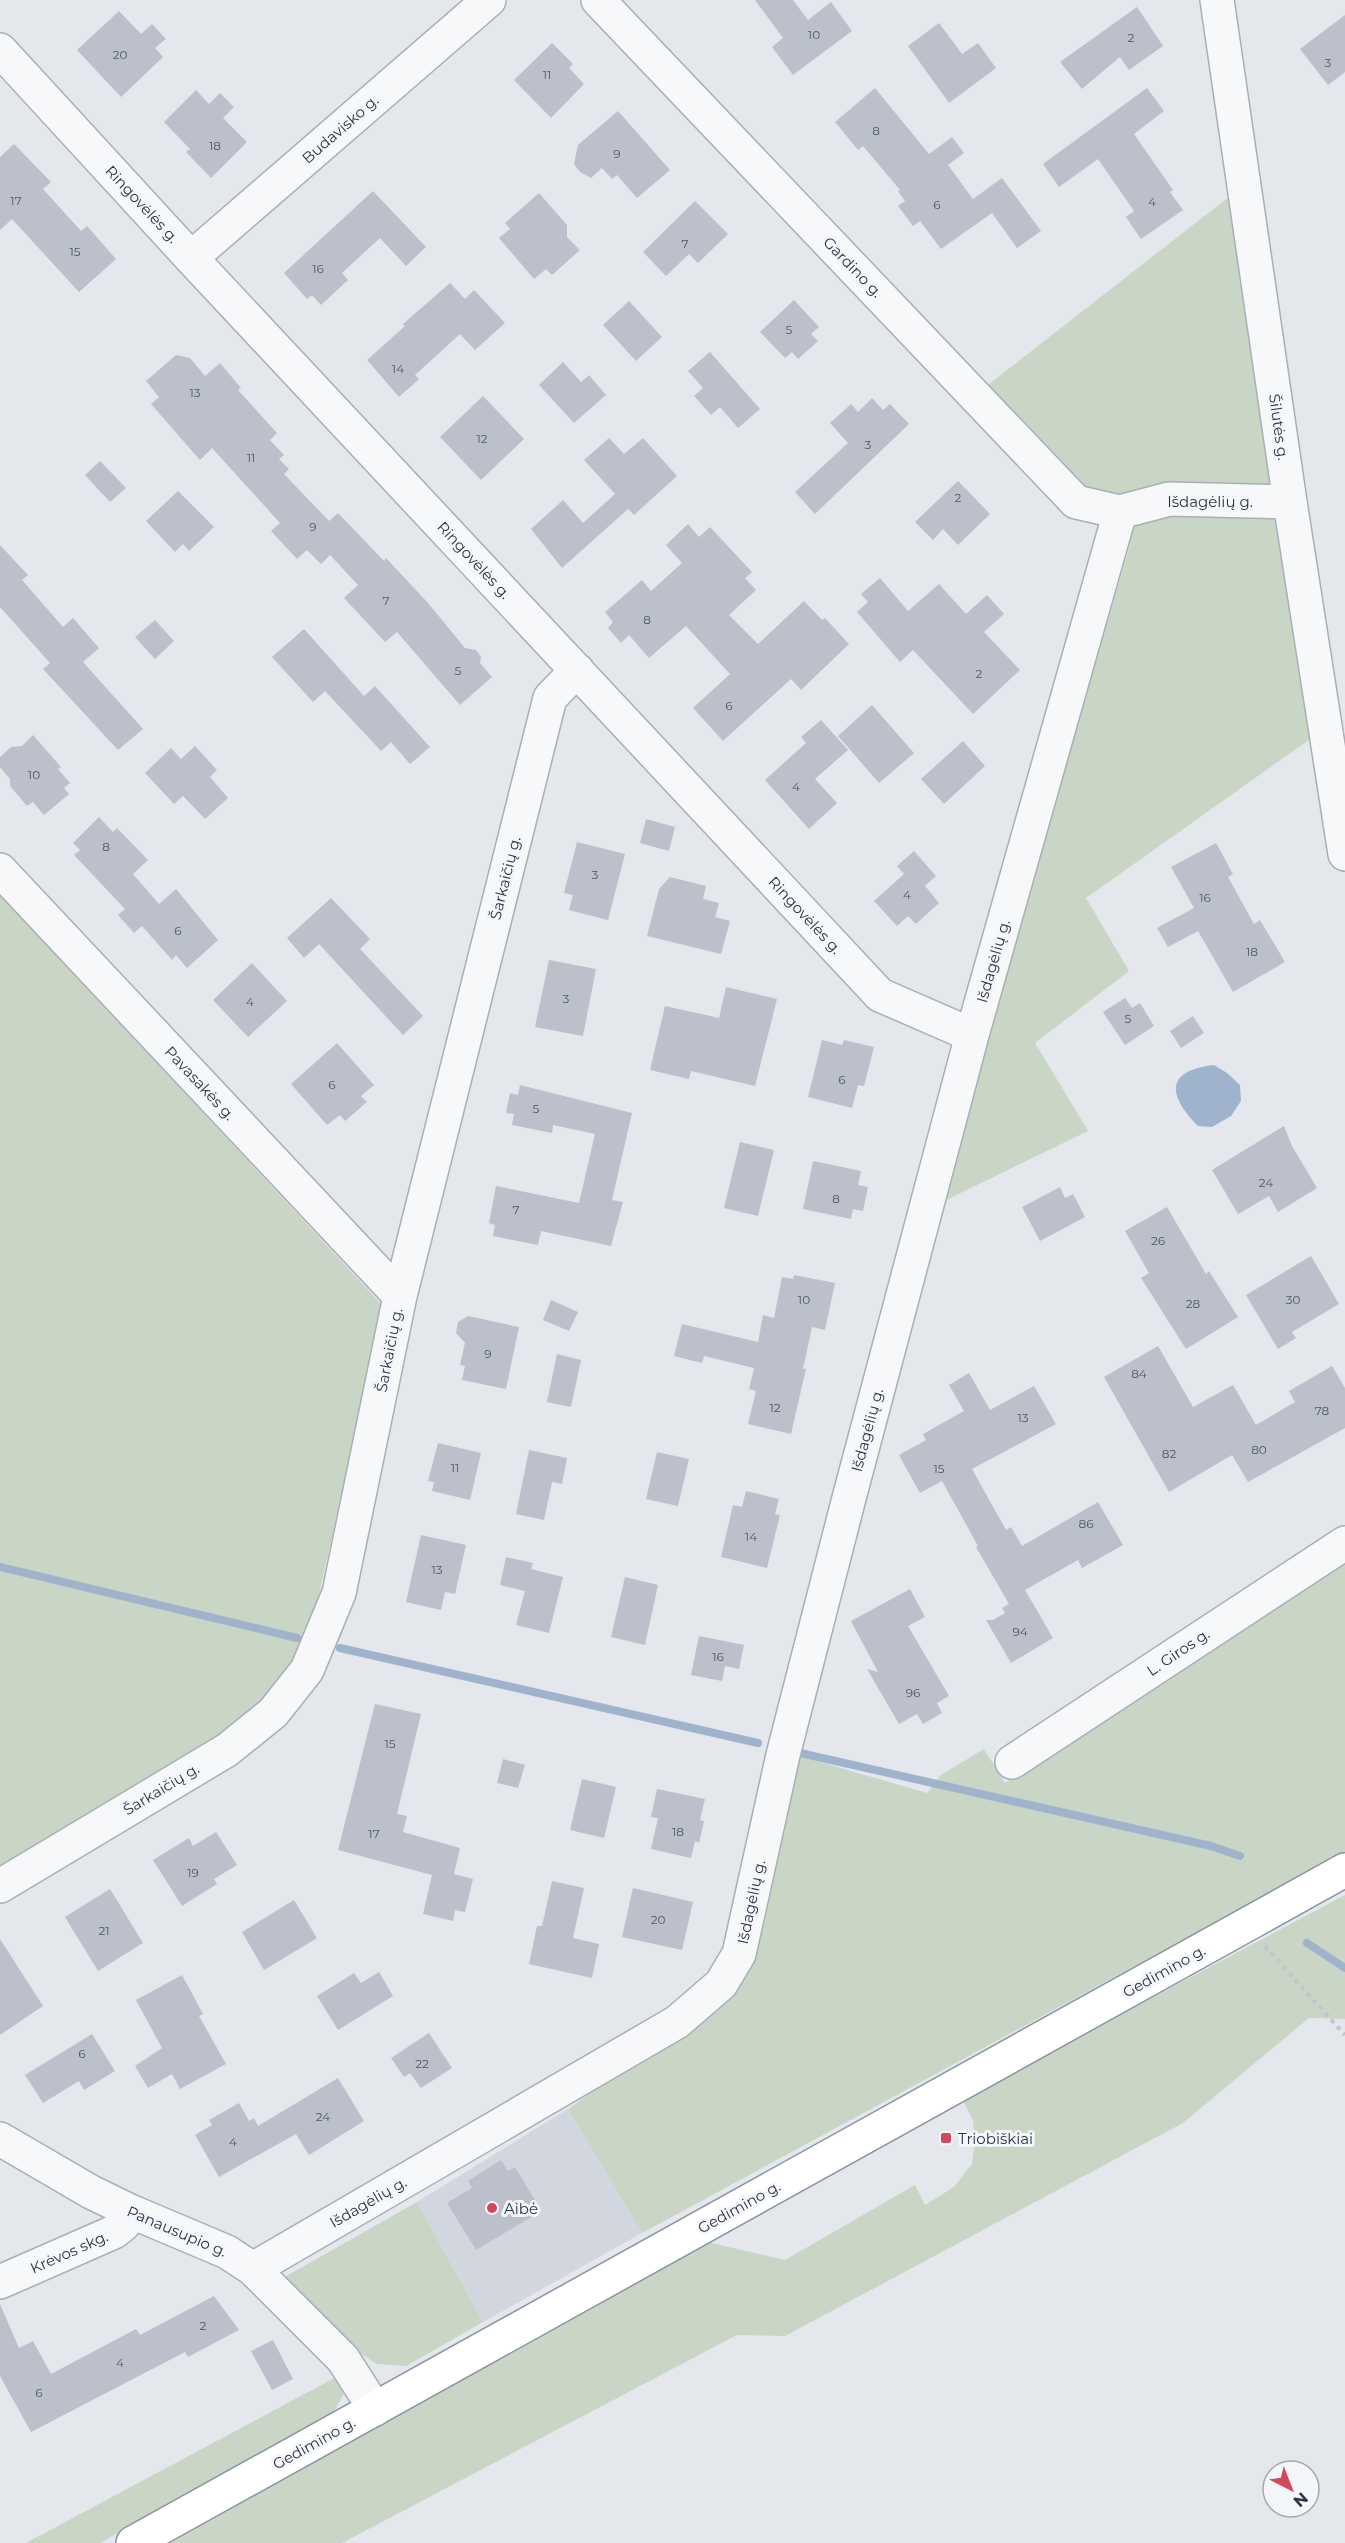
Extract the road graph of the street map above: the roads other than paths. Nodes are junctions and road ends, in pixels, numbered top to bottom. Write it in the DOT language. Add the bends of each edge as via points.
graph roads {
  1 [pos="489,0"];
  2 [pos="598,0"];
  3 [pos="1217,0"];
  4 [pos="0,50"];
  5 [pos="191,258"];
  6 [pos="1290,502"];
  7 [pos="1120,512"];
  8 [pos="577,670"];
  9 [pos="1333,685"];
  10 [pos="1345,854"];
  11 [pos="0,870"];
  12 [pos="972,1035"];
  13 [pos="400,1296"];
  14 [pos="1345,1543"];
  15 [pos="1012,1762"];
  16 [pos="1345,1870"];
  17 [pos="0,1886"];
  18 [pos="0,2139"];
  19 [pos="130,2211"];
  20 [pos="252,2269"];
  21 [pos="0,2282"];
  22 [pos="375,2409"];
  23 [pos="133,2543"];
  1 -- 5 [label="street, Budavisko g."];
  2 -- 7 [label="street, Gardino g." via="1076,502"];
  3 -- 6 [label="street, Šilutės g."];
  4 -- 5 [label="street, Ringovėlės g."];
  5 -- 8 [label="street, Ringovėlės g."];
  6 -- 7 [label="street, Išdagėlių g." via="1169,499"];
  6 -- 9 [label="street, Šilutės g."];
  7 -- 12 [label="street, Išdagėlių g."];
  8 -- 12 [label="street, Ringovėlės g." via="880,995"];
  8 -- 13 [label="street, Šarkaičių g." via="550,698"];
  9 -- 10 [label="street, Šilutės g."];
  11 -- 13 [label="street, Pavasakės g."];
  12 -- 20 [label="street, Išdagėlių g." via="783,1755 739,1954 721,1984 677,2022"];
  13 -- 17 [label="street, Šarkaičių g." via="339,1593 307,1670 273,1713 226,1750"];
  14 -- 15 [label="street, L. Giros g."];
  16 -- 22 [label="highway, Gedimino g."];
  18 -- 19 [label="street, Panausupio g."];
  19 -- 20 [label="street, Panausupio g." via="228,2252"];
  19 -- 21 [label="street, Krėvos skg." via="124,2224 114,2232"];
  20 -- 22 [label="street, Panausupio g." via="343,2359"];
  22 -- 23 [label="highway, Gedimino g."];
}
